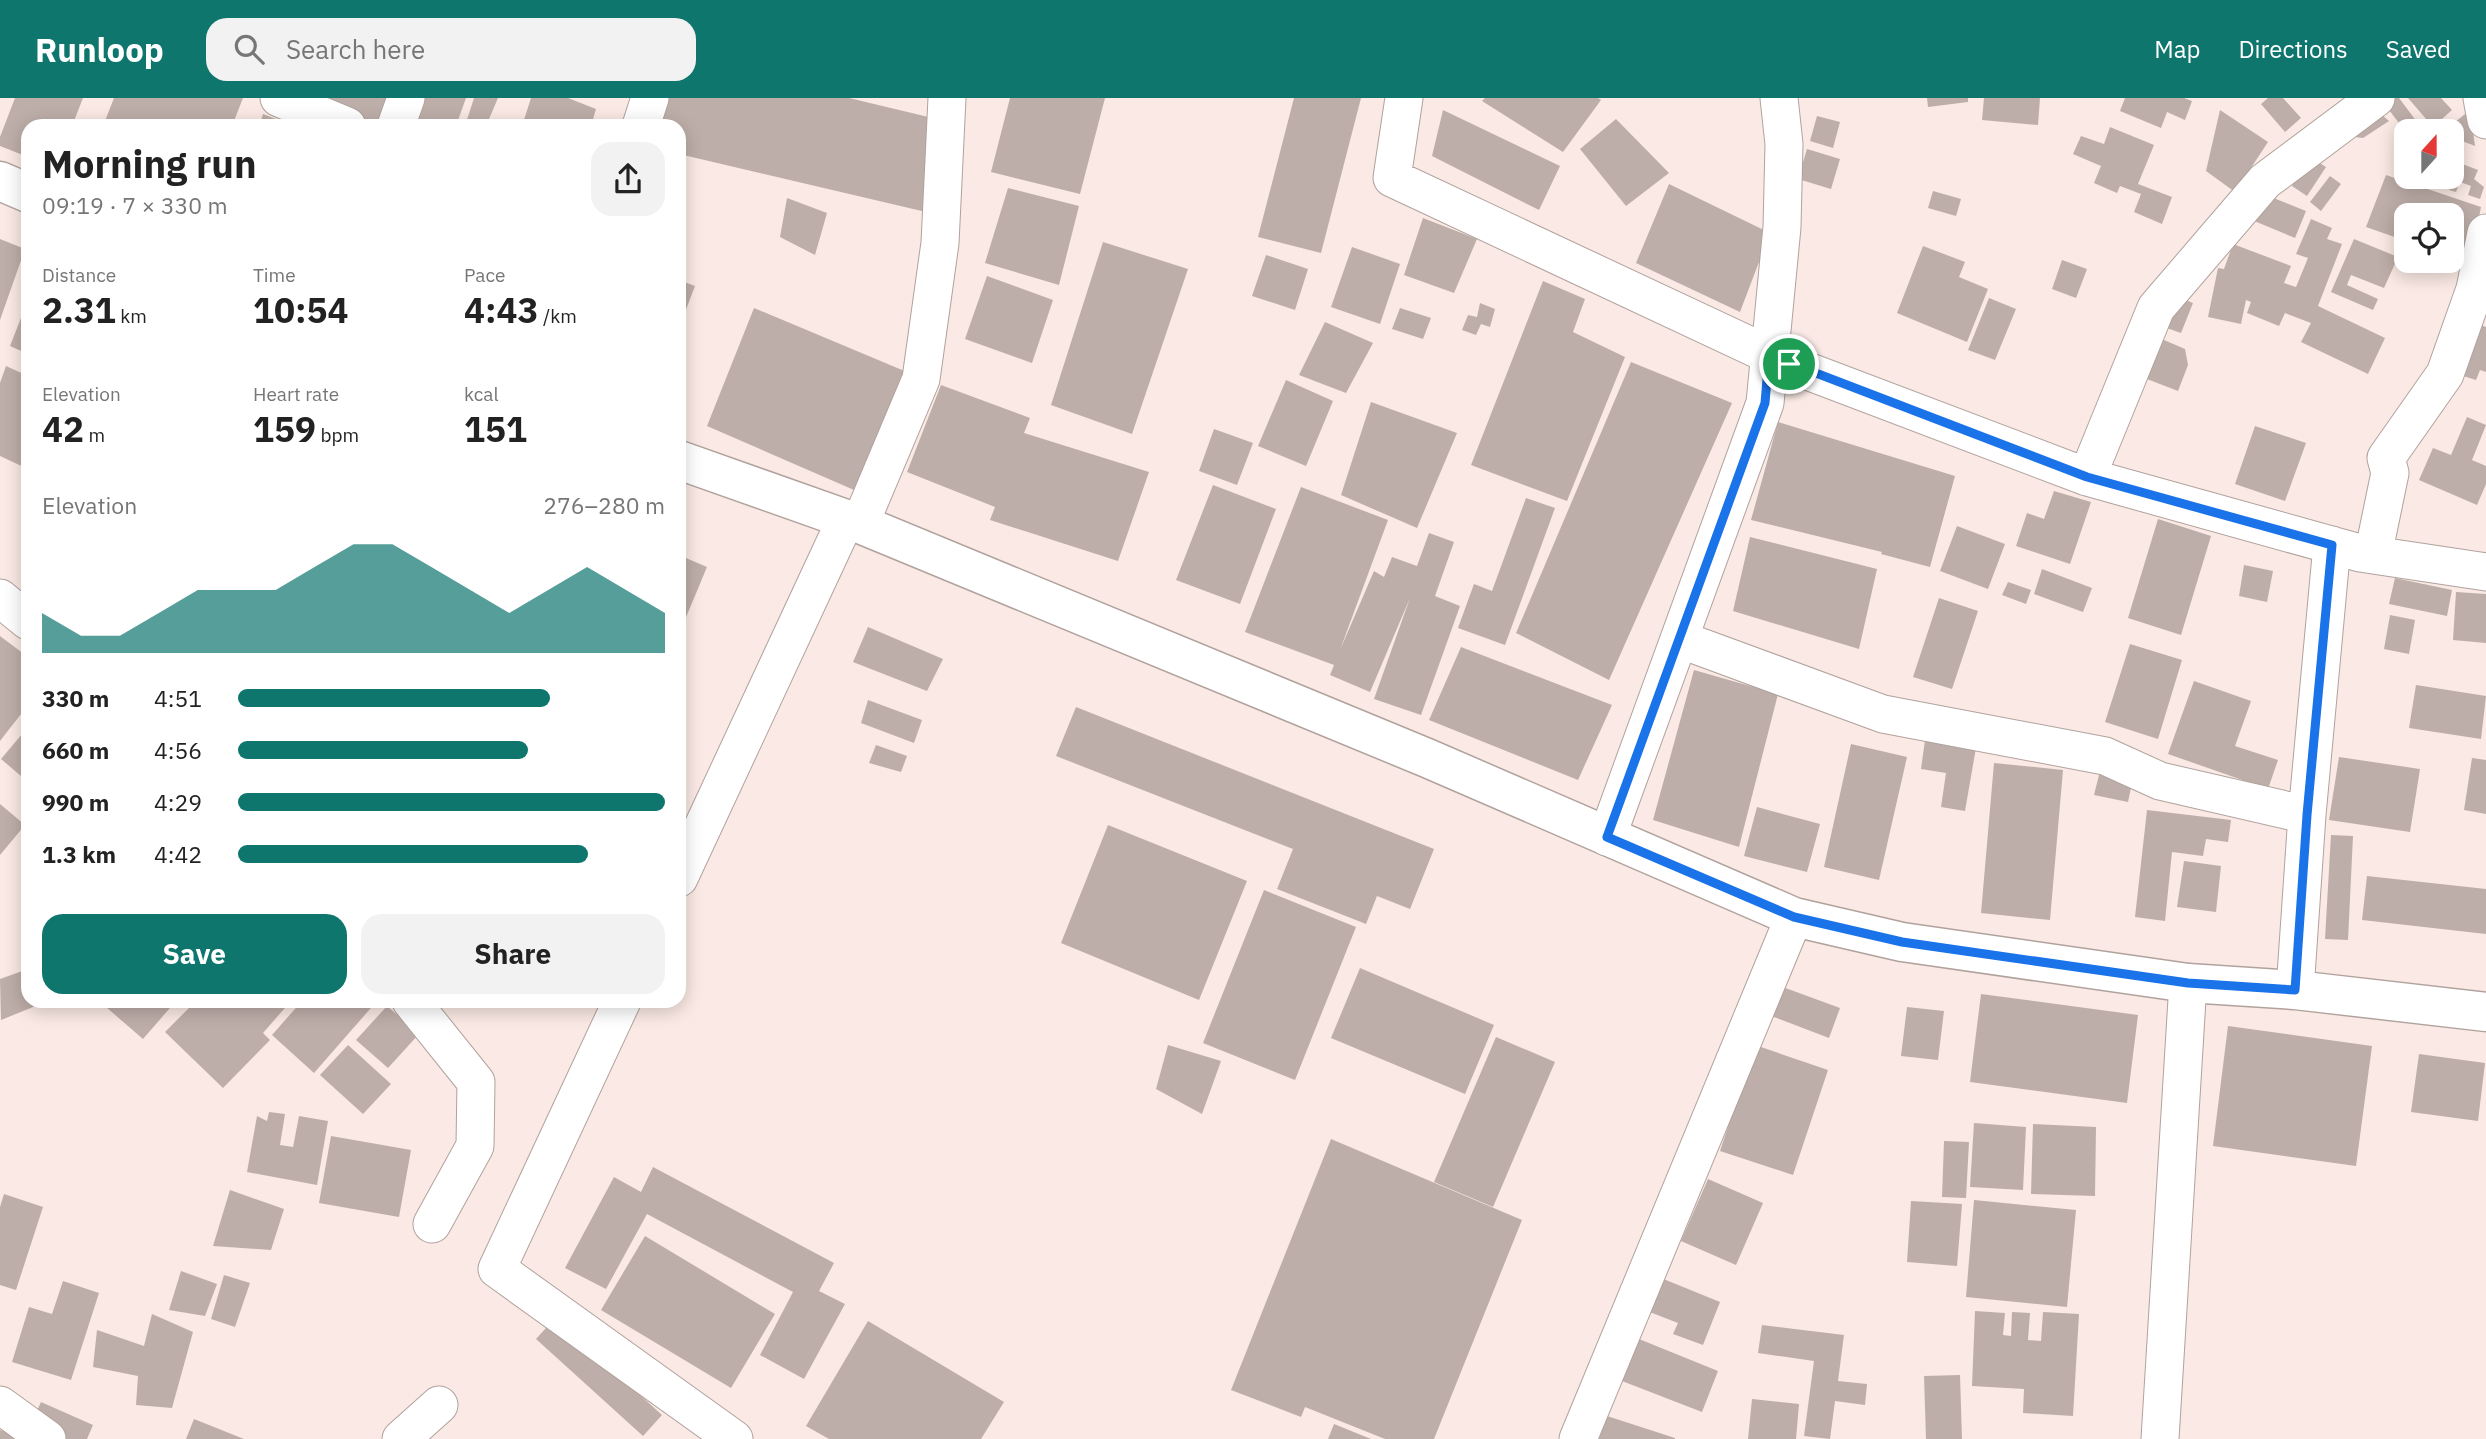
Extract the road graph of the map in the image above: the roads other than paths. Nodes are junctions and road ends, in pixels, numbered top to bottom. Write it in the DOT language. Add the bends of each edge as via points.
graph roads {
  1 [pos="279,98"];
  2 [pos="406,98"];
  3 [pos="947,98"];
  4 [pos="1404,98"];
  5 [pos="1780,98"];
  6 [pos="2376,98"];
  7 [pos="2483,98"];
  8 [pos="331,119"];
  9 [pos="398,119"];
  10 [pos="2486,120"];
  11 [pos="0,181"];
  12 [pos="21,190"];
  13 [pos="2486,233"];
  14 [pos="1769,355"];
  15 [pos="686,462"];
  16 [pos="2087,477"];
  17 [pos="853,522"];
  18 [pos="2332,545"];
  19 [pos="2373,555"];
  20 [pos="2486,572"];
  21 [pos="0,597"];
  22 [pos="21,615"];
  23 [pos="1679,639"];
  24 [pos="2307,815"];
  25 [pos="1607,837"];
  26 [pos="686,864"];
  27 [pos="1794,917"];
  28 [pos="2188,983"];
  29 [pos="2295,990"];
  30 [pos="417,1008"];
  31 [pos="619,1008"];
  32 [pos="2486,1012"];
  33 [pos="432,1224"];
  34 [pos="0,1405"];
  35 [pos="439,1405"];
  36 [pos="47,1439"];
  37 [pos="401,1439"];
  38 [pos="734,1439"];
  39 [pos="1578,1439"];
  40 [pos="2160,1439"];
  1 -- 8 [label="street"];
  2 -- 9 [label="street"];
  3 -- 17 [label="street" via="940,243 921,379"];
  4 -- 14 [label="street" via="1392,177"];
  5 -- 14 [label="street" via="1782,227"];
  6 -- 16 [label="street" via="2265,181 2156,308"];
  7 -- 10 [label="street"];
  11 -- 12 [label="street"];
  13 -- 19 [label="street" via="2475,289 2445,374 2386,458 2390,474"];
  14 -- 16 [label="street"];
  14 -- 23 [label="street" via="1765,403"];
  15 -- 17 [label="street"];
  16 -- 18 [label="street"];
  17 -- 25 [label="street" via="1427,758"];
  17 -- 26 [label="street"];
  18 -- 19 [label="street"];
  18 -- 24 [label="street"];
  19 -- 20 [label="street"];
  21 -- 22 [label="street"];
  23 -- 24 [label="street" via="1883,714 2105,755 2160,781"];
  23 -- 25 [label="street"];
  24 -- 29 [label="street"];
  25 -- 27 [label="street"];
  27 -- 28 [label="street" via="1902,942"];
  27 -- 39 [label="street"];
  28 -- 29 [label="street"];
  28 -- 40 [label="street"];
  29 -- 32 [label="street"];
  30 -- 33 [label="street" via="476,1083 475,1146"];
  31 -- 38 [label="street" via="497,1269"];
  34 -- 36 [label="street"];
  35 -- 37 [label="street"];
}
